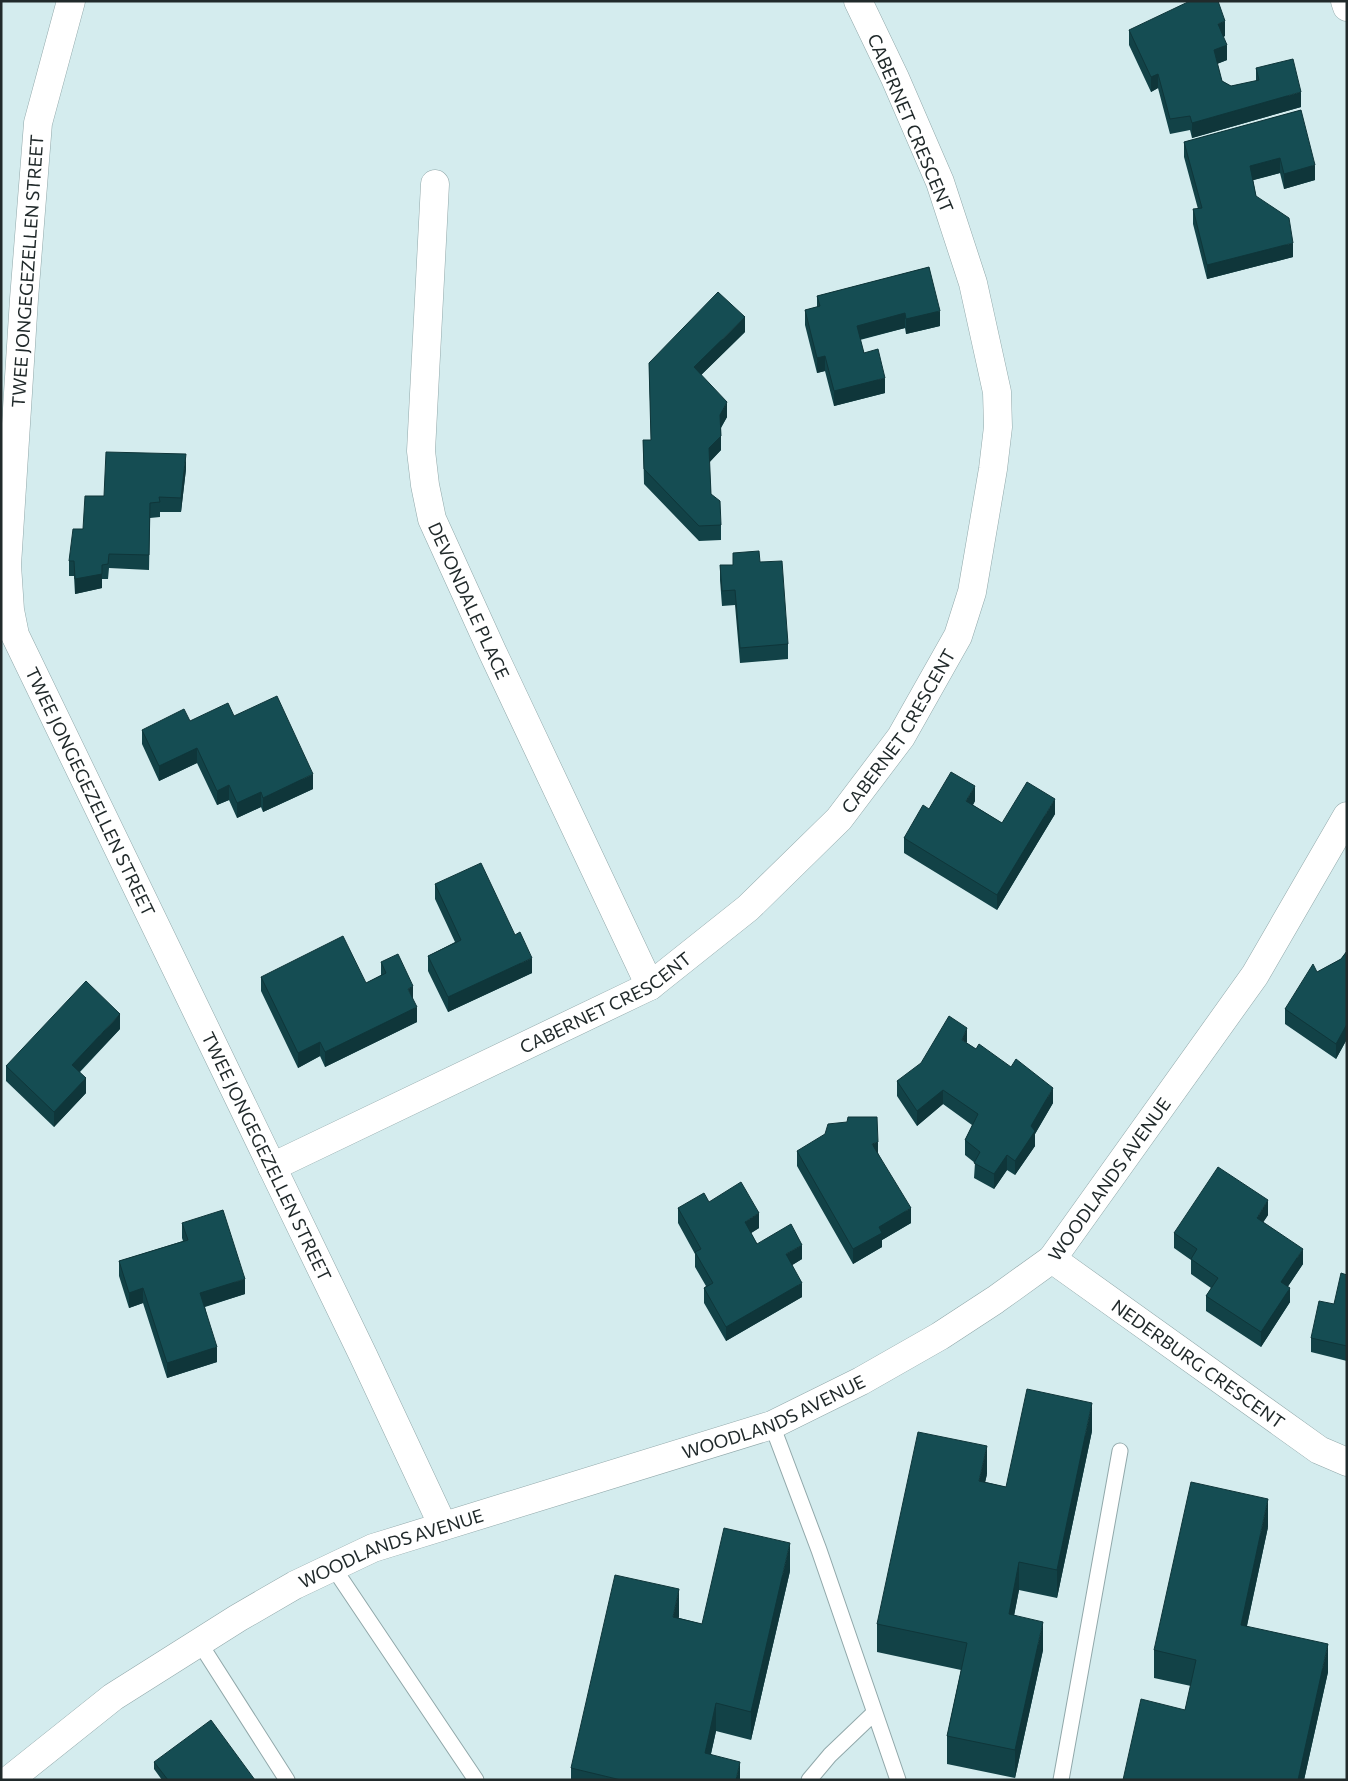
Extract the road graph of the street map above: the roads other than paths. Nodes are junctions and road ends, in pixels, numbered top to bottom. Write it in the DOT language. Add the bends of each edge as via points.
graph roads {
  1 [pos="71,1"];
  2 [pos="858,1"];
  3 [pos="1345,1"];
  4 [pos="1347,7"];
  5 [pos="435,184"];
  6 [pos="12,298"];
  7 [pos="8,639"];
  8 [pos="1347,816"];
  9 [pos="650,986"];
  10 [pos="272,1168"];
  11 [pos="1052,1259"];
  12 [pos="772,1424"];
  13 [pos="1120,1451"];
  14 [pos="1347,1462"];
  15 [pos="443,1526"];
  16 [pos="332,1567"];
  17 [pos="199,1642"];
  18 [pos="874,1714"];
  19 [pos="9,1780"];
  20 [pos="287,1780"];
  21 [pos="476,1780"];
  22 [pos="809,1780"];
  23 [pos="898,1780"];
  24 [pos="1062,1780"];
  1 -- 6 [label="street, TWEE JONGEGEZELLEN STREET" via="38,123"];
  2 -- 9 [label="street, CABERNET CRESCENT" via="940,182 973,283 997,392 998,428 993,469 972,592 958,636 900,737 840,819 748,908"];
  3 -- 4 [label="street"];
  5 -- 9 [label="street, DEVONDALE PLACE" via="421,451 432,519"];
  6 -- 7 [label="street, TWEE JONGEGEZELLEN STREET"];
  7 -- 10 [label="street, TWEE JONGEGEZELLEN STREET"];
  8 -- 11 [label="street, WOODLANDS AVENUE" via="1255,975"];
  9 -- 10 [label="street, CABERNET CRESCENT"];
  10 -- 15 [label="street, TWEE JONGEGEZELLEN STREET"];
  11 -- 12 [label="street, WOODLANDS AVENUE" via="940,1336 861,1381"];
  11 -- 14 [label="street, NEDERBURG CRESCENT" via="1319,1450"];
  12 -- 15 [label="street, WOODLANDS AVENUE"];
  12 -- 18 [label="lane" via="819,1550"];
  13 -- 24 [label="lane"];
  15 -- 16 [label="street, WOODLANDS AVENUE" via="373,1548"];
  16 -- 17 [label="street, WOODLANDS AVENUE" via="296,1584"];
  16 -- 21 [label="lane"];
  17 -- 19 [label="street, WOODLANDS AVENUE" via="113,1697"];
  17 -- 20 [label="lane"];
  18 -- 22 [label="lane" via="830,1755"];
  18 -- 23 [label="lane"];
}
